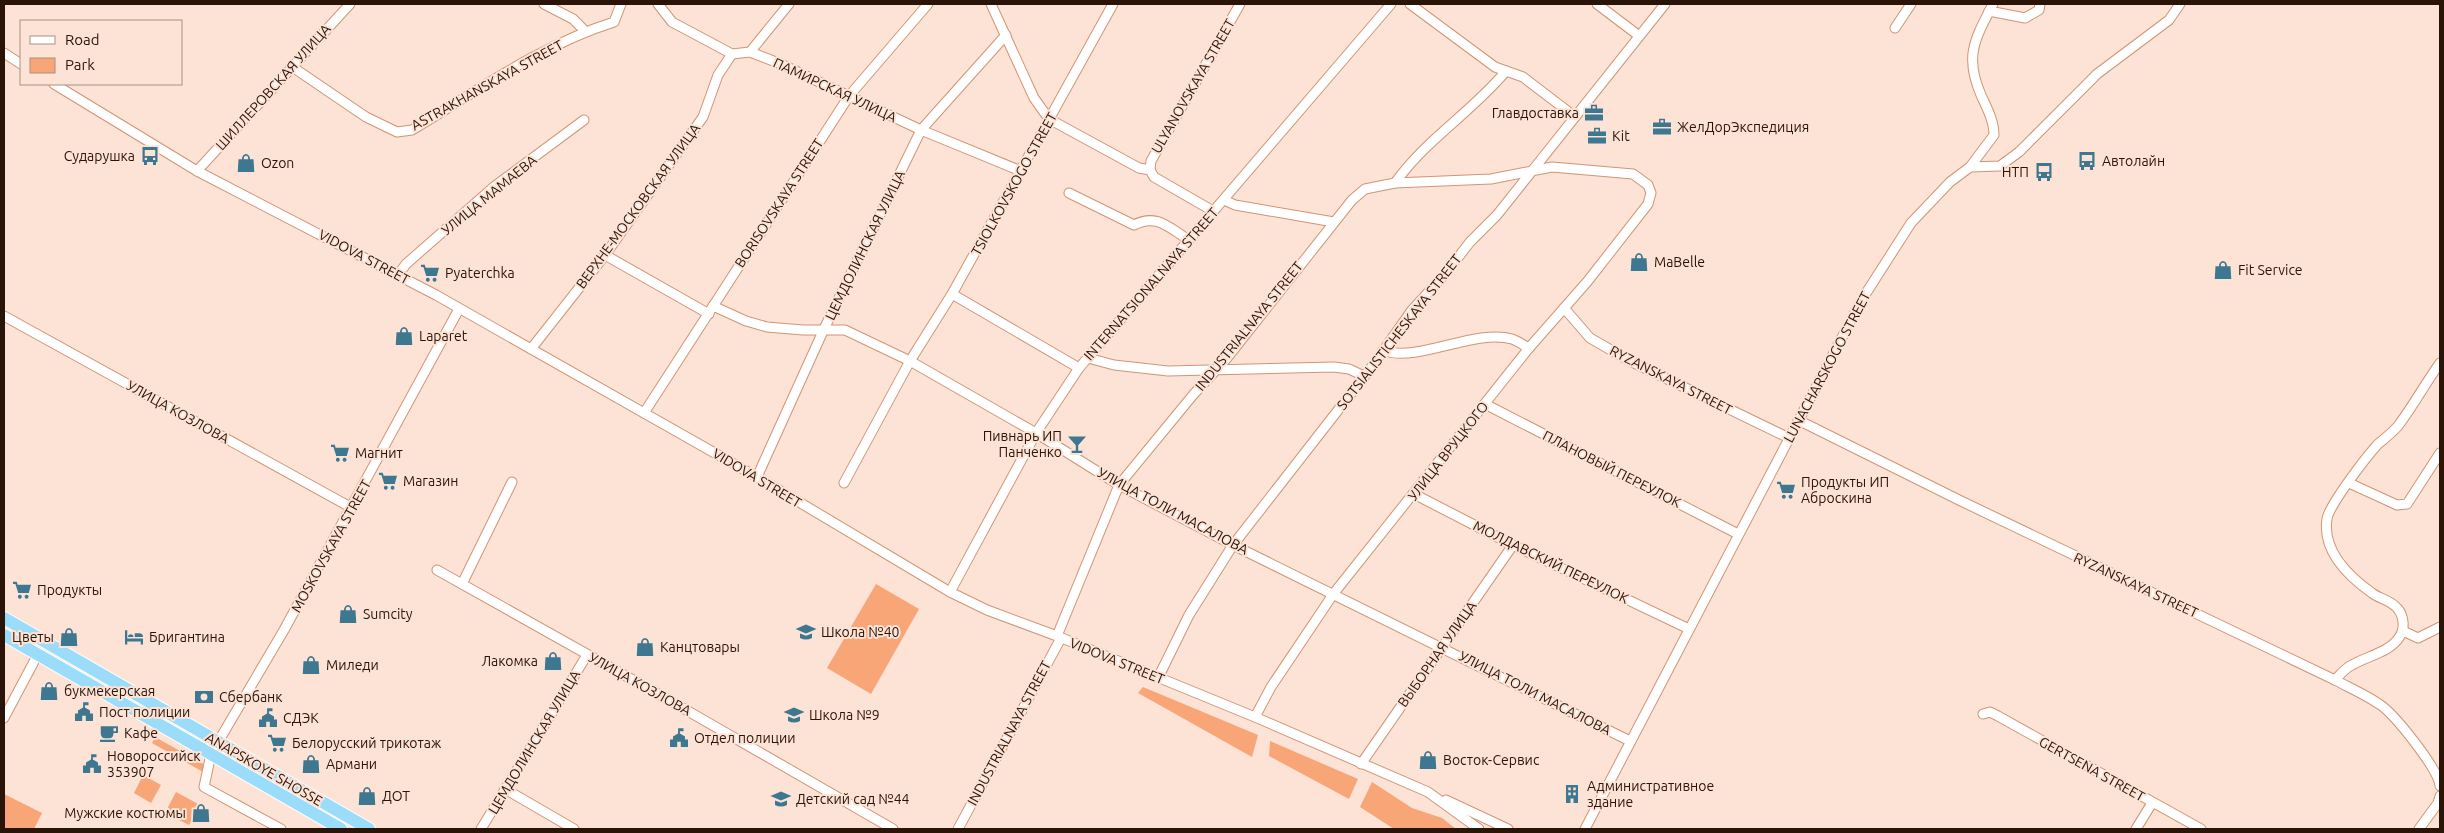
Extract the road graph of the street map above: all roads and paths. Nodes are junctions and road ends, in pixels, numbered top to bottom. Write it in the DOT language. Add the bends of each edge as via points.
graph roads {
  1 [pos="350,4"];
  2 [pos="544,4"];
  3 [pos="621,4"];
  4 [pos="658,4"];
  5 [pos="789,4"];
  6 [pos="928,4"];
  7 [pos="991,4"];
  8 [pos="1113,4"];
  9 [pos="1240,4"];
  10 [pos="1391,4"];
  11 [pos="1410,4"];
  12 [pos="1596,4"];
  13 [pos="1665,4"];
  14 [pos="1911,4"];
  15 [pos="2040,4"];
  16 [pos="2180,4"];
  17 [pos="1991,7"];
  18 [pos="1895,28"];
  19 [pos="585,31"];
  20 [pos="1006,35"];
  21 [pos="1638,36"];
  22 [pos="750,52"];
  23 [pos="4,53"];
  24 [pos="732,54"];
  25 [pos="20,63"];
  26 [pos="291,66"];
  27 [pos="1506,70"];
  28 [pos="56,85"];
  29 [pos="849,96"];
  30 [pos="1574,116"];
  31 [pos="1049,119"];
  32 [pos="584,120"];
  33 [pos="921,130"];
  34 [pos="1970,167"];
  35 [pos="1150,170"];
  36 [pos="1530,170"];
  37 [pos="197,171"];
  38 [pos="1021,171"];
  39 [pos="1395,183"];
  40 [pos="1069,193"];
  41 [pos="1651,193"];
  42 [pos="1224,200"];
  43 [pos="1213,211"];
  44 [pos="1334,222"];
  45 [pos="1189,240"];
  46 [pos="605,255"];
  47 [pos="398,275"];
  48 [pos="952,294"];
  49 [pos="1564,308"];
  50 [pos="459,309"];
  51 [pos="711,310"];
  52 [pos="4,316"];
  53 [pos="824,329"];
  54 [pos="1529,348"];
  55 [pos="531,349"];
  56 [pos="1383,350"];
  57 [pos="1088,358"];
  58 [pos="910,361"];
  59 [pos="2440,363"];
  60 [pos="1079,368"];
  61 [pos="1216,369"];
  62 [pos="1364,376"];
  63 [pos="1485,404"];
  64 [pos="644,413"];
  65 [pos="1798,420"];
  66 [pos="1036,433"];
  67 [pos="1789,438"];
  68 [pos="2440,453"];
  69 [pos="757,477"];
  70 [pos="512,482"];
  71 [pos="844,483"];
  72 [pos="2349,484"];
  73 [pos="1119,485"];
  74 [pos="1414,494"];
  75 [pos="352,508"];
  76 [pos="1738,534"];
  77 [pos="1234,545"];
  78 [pos="1513,545"];
  79 [pos="438,570"];
  80 [pos="462,584"];
  81 [pos="950,592"];
  82 [pos="1334,593"];
  83 [pos="4,618"];
  84 [pos="2440,627"];
  85 [pos="1689,629"];
  86 [pos="2403,631"];
  87 [pos="4,635"];
  88 [pos="1059,637"];
  89 [pos="1442,647"];
  90 [pos="38,654"];
  91 [pos="587,655"];
  92 [pos="1158,678"];
  93 [pos="2335,680"];
  94 [pos="1983,714"];
  95 [pos="1255,717"];
  96 [pos="4,718"];
  97 [pos="1630,741"];
  98 [pos="215,748"];
  99 [pos="1361,764"];
  100 [pos="2440,786"];
  101 [pos="506,789"];
  102 [pos="1428,792"];
  103 [pos="2440,796"];
  104 [pos="2152,802"];
  105 [pos="282,829"];
  106 [pos="341,829"];
  107 [pos="369,829"];
  108 [pos="481,829"];
  109 [pos="574,829"];
  110 [pos="893,829"];
  111 [pos="958,829"];
  112 [pos="1479,829"];
  113 [pos="1508,829"];
  114 [pos="1585,829"];
  115 [pos="2136,829"];
  116 [pos="2201,829"];
  117 [pos="2419,829"];
  1 -- 26 [label="street, ШИЛЛЕРОВСКАЯ УЛИЦА"];
  2 -- 19 [label="street" via="573,19"];
  3 -- 19 [label="street, ASTRAKHANSKAYA STREET" via="614,22"];
  4 -- 24 [label="street" via="672,22"];
  5 -- 22 [label="street"];
  6 -- 29 [label="street, BORISOVSKAYA STREET"];
  7 -- 20 [label="street"];
  8 -- 31 [label="street, TSIOLKOVSKOGO STREET"];
  9 -- 35 [label="street, ULYANOVSKAYA STREET" via="1150,161"];
  10 -- 42 [label="street, INTERNATSIONALNAYA STREET"];
  11 -- 27 [label="street" via="1495,66"];
  12 -- 21 [label="street"];
  13 -- 21 [label="street, SOTSIALISTICHESKAYA STREET"];
  14 -- 18 [label="street"];
  15 -- 17 [label="street" via="2039,10 2025,18"];
  16 -- 34 [label="street" via="2169,20 2097,74 2019,152 2000,166"];
  17 -- 34 [label="street, LUNACHARSKOGO STREET" via="1972,53 1977,85 1994,125 1994,135"];
  19 -- 26 [label="street, ASTRAKHANSKAYA STREET" via="536,55 412,130 397,132 366,118"];
  20 -- 31 [label="street" via="1034,98"];
  20 -- 33 [label="street, ЦЕМДОЛИНСКАЯ УЛИЦА"];
  21 -- 30 [label="street, SOTSIALISTICHESKAYA STREET"];
  22 -- 24 [label="street"];
  22 -- 29 [label="street, ПАМИРСКАЯ УЛИЦА"];
  23 -- 25 [label="street"];
  24 -- 46 [label="street, ВЕРХНЕ-МОСКОВСКАЯ УЛИЦА" via="718,75 703,117"];
  26 -- 37 [label="street, ШИЛЛЕРОВСКАЯ УЛИЦА"];
  27 -- 30 [label="street" via="1523,77"];
  27 -- 39 [label="street" via="1493,86 1437,134 1407,165"];
  28 -- 37 [label="street, VIDOVA STREET"];
  29 -- 33 [label="street, ПАМИРСКАЯ УЛИЦА"];
  29 -- 51 [label="street, BORISOVSKAYA STREET"];
  30 -- 36 [label="street, SOTSIALISTICHESKAYA STREET"];
  31 -- 35 [label="street" via="1139,168"];
  31 -- 38 [label="street, TSIOLKOVSKOGO STREET"];
  32 -- 47 [label="street, УЛИЦА МАМАЕВА" via="495,186 406,264"];
  33 -- 38 [label="street, ПАМИРСКАЯ УЛИЦА"];
  33 -- 53 [label="street, ЦЕМДОЛИНСКАЯ УЛИЦА"];
  34 -- 65 [label="street, LUNACHARSKOGO STREET" via="1950,182 1911,223 1862,301"];
  35 -- 43 [label="street" via="1154,177"];
  36 -- 39 [label="street, INDUSTRIALNAYA STREET" via="1491,179"];
  36 -- 41 [label="street, INDUSTRIALNAYA STREET" via="1552,167 1633,174 1648,185"];
  36 -- 56 [label="street, SOTSIALISTICHESKAYA STREET" via="1497,215 1412,310"];
  37 -- 47 [label="street, VIDOVA STREET"];
  38 -- 48 [label="street, TSIOLKOVSKOGO STREET"];
  39 -- 44 [label="street, INDUSTRIALNAYA STREET" via="1365,189"];
  40 -- 45 [label="street" via="1134,225 1146,219 1157,221"];
  41 -- 49 [label="street, УЛИЦА ВРУЦКОГО" via="1648,204"];
  42 -- 43 [label="street, INTERNATSIONALNAYA STREET"];
  42 -- 44 [label="street" via="1235,205"];
  43 -- 45 [label="street, INTERNATSIONALNAYA STREET"];
  44 -- 61 [label="street, INDUSTRIALNAYA STREET"];
  45 -- 57 [label="street, INTERNATSIONALNAYA STREET"];
  46 -- 51 [label="street, УЛИЦА ТОЛИ МАСАЛОВА"];
  46 -- 55 [label="street, ВЕРХНЕ-МОСКОВСКАЯ УЛИЦА"];
  47 -- 50 [label="street, VIDOVA STREET"];
  48 -- 58 [label="street, TSIOLKOVSKOGO STREET"];
  48 -- 60 [label="street"];
  49 -- 54 [label="street, УЛИЦА ВРУЦКОГО"];
  49 -- 67 [label="street, RYZANSKAYA STREET" via="1590,338 1630,362"];
  50 -- 55 [label="street, VIDOVA STREET"];
  50 -- 75 [label="street, MOSKOVSKAYA STREET"];
  51 -- 53 [label="street, УЛИЦА ТОЛИ МАСАЛОВА" via="767,327"];
  51 -- 64 [label="street, BORISOVSKAYA STREET"];
  52 -- 75 [label="street, УЛИЦА КОЗЛОВА"];
  53 -- 58 [label="street, УЛИЦА ТОЛИ МАСАЛОВА" via="845,330"];
  53 -- 69 [label="street, ЦЕМДОЛИНСКАЯ УЛИЦА"];
  54 -- 56 [label="street" via="1511,339 1498,338 1446,344 1401,354"];
  54 -- 63 [label="street, УЛИЦА ВРУЦКОГО"];
  55 -- 64 [label="street, VIDOVA STREET"];
  56 -- 62 [label="street, SOTSIALISTICHESKAYA STREET"];
  57 -- 60 [label="street, INTERNATSIONALNAYA STREET"];
  57 -- 61 [label="street" via="1114,365 1168,371"];
  58 -- 66 [label="street, УЛИЦА ТОЛИ МАСАЛОВА"];
  58 -- 71 [label="street, TSIOLKOVSKOGO STREET"];
  59 -- 72 [label="street" via="2396,428 2377,446"];
  60 -- 66 [label="street, INTERNATSIONALNAYA STREET"];
  61 -- 62 [label="street" via="1334,367"];
  61 -- 73 [label="street, INDUSTRIALNAYA STREET"];
  62 -- 77 [label="street, SOTSIALISTICHESKAYA STREET"];
  63 -- 74 [label="street, УЛИЦА ВРУЦКОГО"];
  63 -- 76 [label="street, ПЛАНОВЫЙ ПЕРЕУЛОК"];
  64 -- 69 [label="street, VIDOVA STREET"];
  65 -- 67 [label="street, LUNACHARSKOGO STREET"];
  65 -- 93 [label="street, RYZANSKAYA STREET"];
  66 -- 73 [label="street, УЛИЦА ТОЛИ МАСАЛОВА"];
  66 -- 81 [label="street, INTERNATSIONALNAYA STREET"];
  67 -- 76 [label="street, LUNACHARSKOGO STREET"];
  68 -- 72 [label="street" via="2408,504 2397,504"];
  69 -- 81 [label="street, VIDOVA STREET"];
  70 -- 80 [label="street"];
  72 -- 86 [label="street" via="2334,499 2327,519 2328,538 2343,570 2400,610"];
  73 -- 77 [label="street, УЛИЦА ТОЛИ МАСАЛОВА"];
  73 -- 88 [label="street, INDUSTRIALNAYA STREET"];
  74 -- 78 [label="street, МОЛДАВСКИЙ ПЕРЕУЛОК"];
  74 -- 82 [label="street, УЛИЦА ВРУЦКОГО"];
  75 -- 98 [label="street, MOSKOVSKAYA STREET"];
  76 -- 85 [label="street, LUNACHARSKOGO STREET"];
  77 -- 82 [label="street, УЛИЦА ТОЛИ МАСАЛОВА"];
  77 -- 92 [label="street, SOTSIALISTICHESKAYA STREET" via="1189,615"];
  78 -- 85 [label="street, МОЛДАВСКИЙ ПЕРЕУЛОК"];
  78 -- 89 [label="street, ВЫБОРНАЯ УЛИЦА"];
  79 -- 80 [label="street, УЛИЦА КОЗЛОВА"];
  80 -- 91 [label="street, УЛИЦА КОЗЛОВА"];
  81 -- 88 [label="street, VIDOVA STREET" via="987,610"];
  82 -- 89 [label="street, УЛИЦА ТОЛИ МАСАЛОВА"];
  82 -- 95 [label="street, УЛИЦА ВРУЦКОГО" via="1271,687"];
  83 -- 98 [label="highway, ANAPSKOYE SHOSSE"];
  84 -- 86 [label="street" via="2418,638"];
  85 -- 97 [label="street, LUNACHARSKOGO STREET"];
  86 -- 93 [label="street" via="2389,647 2349,666"];
  87 -- 90 [label="highway, ANAPSKOYE SHOSSE"];
  88 -- 92 [label="street, VIDOVA STREET"];
  88 -- 111 [label="street, INDUSTRIALNAYA STREET"];
  89 -- 97 [label="street, УЛИЦА ТОЛИ МАСАЛОВА"];
  89 -- 99 [label="street, ВЫБОРНАЯ УЛИЦА"];
  90 -- 96 [label="street"];
  90 -- 98 [label="highway, ANAPSKOYE SHOSSE"];
  91 -- 101 [label="street, ЦЕМДОЛИНСКАЯ УЛИЦА"];
  91 -- 110 [label="street, УЛИЦА КОЗЛОВА"];
  92 -- 95 [label="street, VIDOVA STREET"];
  93 -- 100 [label="street, RYZANSKAYA STREET" via="2381,704 2417,745 2440,778"];
  94 -- 104 [label="street, GERTSENA STREET" via="1990,712 1998,716"];
  95 -- 99 [label="street, VIDOVA STREET"];
  97 -- 114 [label="street, LUNACHARSKOGO STREET"];
  98 -- 105 [label="street, MOSKOVSKAYA STREET" via="204,787"];
  98 -- 106 [label="highway, ANAPSKOYE SHOSSE"];
  98 -- 107 [label="highway, ANAPSKOYE SHOSSE"];
  99 -- 102 [label="street, VIDOVA STREET"];
  101 -- 108 [label="street, ЦЕМДОЛИНСКАЯ УЛИЦА"];
  101 -- 109 [label="street"];
  102 -- 112 [label="street, VIDOVA STREET"];
  102 -- 113 [label="street"];
  103 -- 117 [label="street"];
  104 -- 115 [label="street"];
  104 -- 116 [label="street, GERTSENA STREET"];
}
